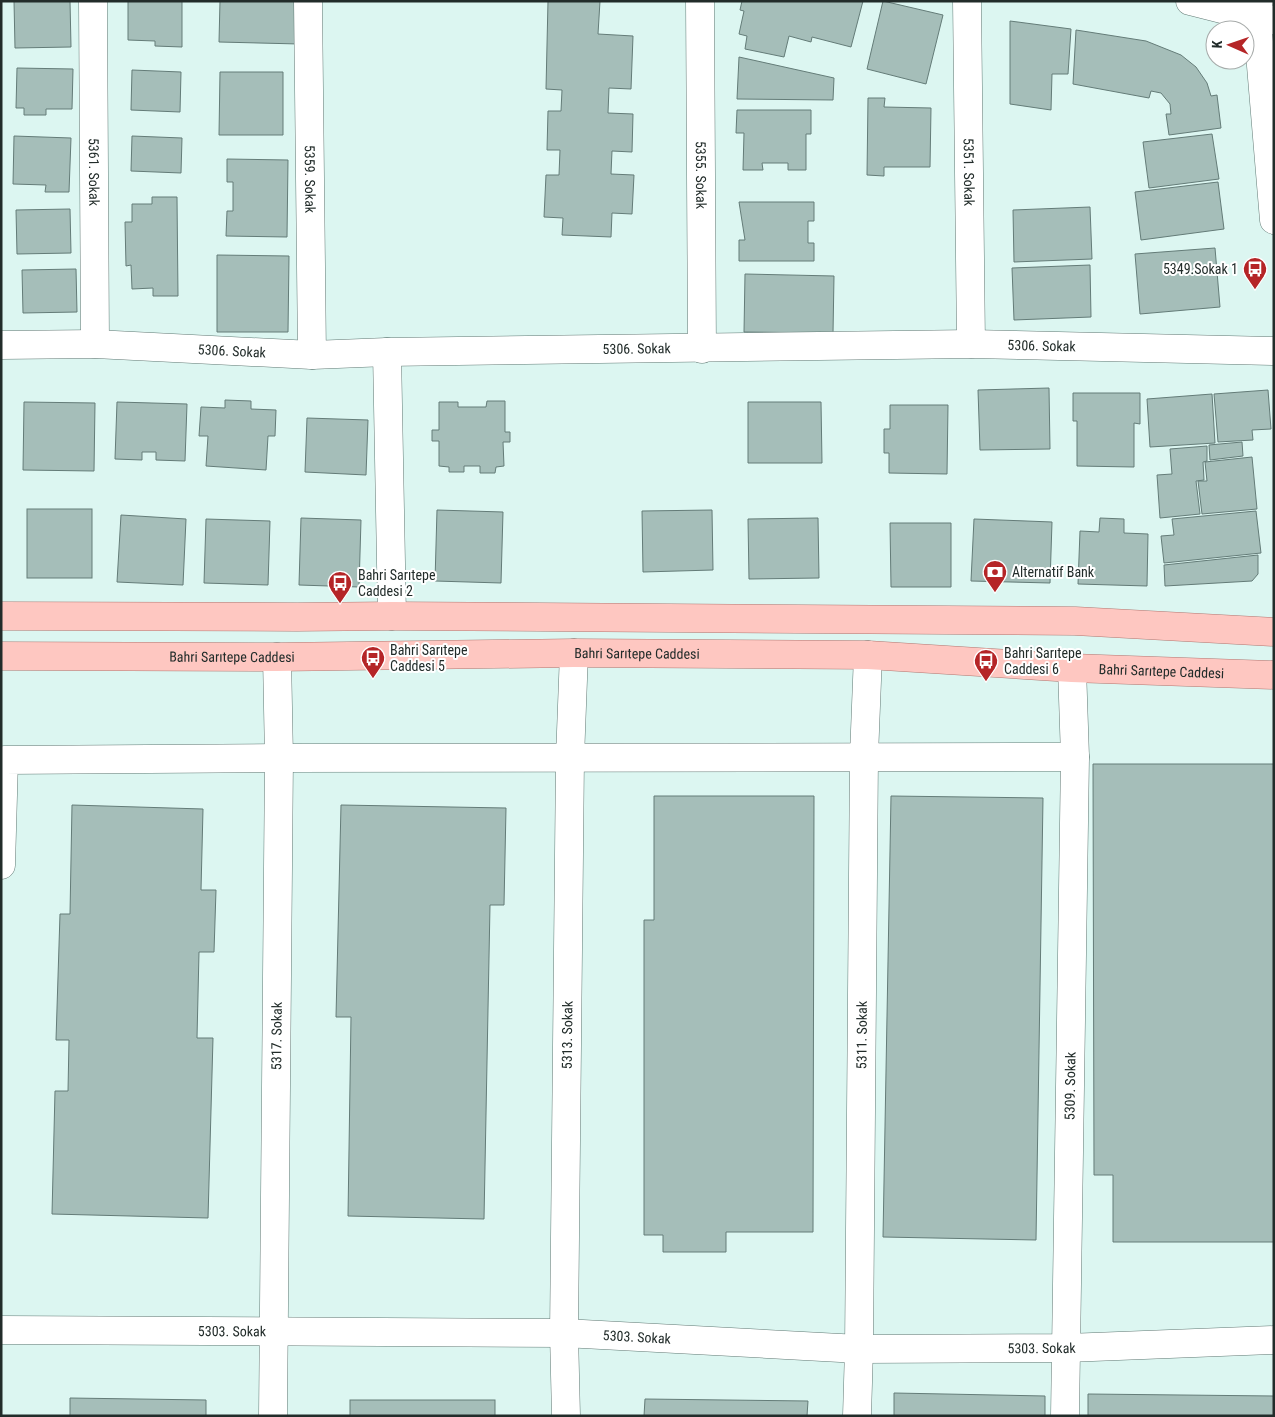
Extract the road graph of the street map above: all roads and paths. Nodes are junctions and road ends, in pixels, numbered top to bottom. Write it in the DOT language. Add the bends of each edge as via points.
graph roads {
  1 [pos="93,1"];
  2 [pos="308,1"];
  3 [pos="700,1"];
  4 [pos="967,1"];
  5 [pos="1190,1"];
  6 [pos="1263,13"];
  7 [pos="1274,220"];
  8 [pos="95,344"];
  9 [pos="971,344"];
  10 [pos="1,345"];
  11 [pos="702,349"];
  12 [pos="1274,351"];
  13 [pos="387,352"];
  14 [pos="312,356"];
  15 [pos="1,616"];
  16 [pos="392,616"];
  17 [pos="1274,632"];
  18 [pos="574,653"];
  19 [pos="868,654"];
  20 [pos="1,656"];
  21 [pos="277,656"];
  22 [pos="1072,668"];
  23 [pos="1274,674"];
  24 [pos="864,756"];
  25 [pos="1075,757"];
  26 [pos="279,758"];
  27 [pos="570,758"];
  28 [pos="1,865"];
  29 [pos="1,1330"];
  30 [pos="274,1331"];
  31 [pos="564,1333"];
  32 [pos="1274,1340"];
  33 [pos="1067,1348"];
  34 [pos="859,1349"];
  35 [pos="273,1416"];
  36 [pos="566,1416"];
  37 [pos="857,1416"];
  38 [pos="1065,1416"];
  1 -- 8 [label="street, 5361. Sokak"];
  2 -- 14 [label="street, 5359. Sokak"];
  3 -- 11 [label="street, 5355. Sokak"];
  4 -- 9 [label="street, 5351. Sokak"];
  5 -- 6 [label="street"];
  6 -- 7 [label="street"];
  8 -- 10 [label="street, 5306. Sokak"];
  8 -- 14 [label="street, 5306. Sokak"];
  9 -- 11 [label="street, 5306. Sokak"];
  9 -- 12 [label="street, 5306. Sokak"];
  11 -- 13 [label="street, 5306. Sokak"];
  13 -- 14 [label="street, 5306. Sokak"];
  13 -- 16 [label="street"];
  15 -- 16 [label="main road, Bahri Sarıtepe Caddesi"];
  16 -- 17 [label="main road, Bahri Sarıtepe Caddesi" via="1075,621"];
  17 -- 23 [label="main road, Bahri Sarıtepe Caddesi" via="1269,646 1269,661"];
  18 -- 19 [label="main road, Bahri Sarıtepe Caddesi"];
  18 -- 21 [label="main road, Bahri Sarıtepe Caddesi"];
  18 -- 27 [label="street, 5313. Sokak"];
  19 -- 22 [label="main road, Bahri Sarıtepe Caddesi"];
  19 -- 24 [label="street, 5311. Sokak"];
  20 -- 21 [label="main road, Bahri Sarıtepe Caddesi"];
  21 -- 26 [label="street, 5317. Sokak"];
  22 -- 23 [label="main road, Bahri Sarıtepe Caddesi"];
  22 -- 25 [label="street, 5309. Sokak"];
  24 -- 25 [label="street"];
  24 -- 27 [label="street"];
  24 -- 34 [label="street, 5311. Sokak"];
  25 -- 33 [label="street, 5309. Sokak"];
  26 -- 27 [label="street"];
  26 -- 28 [label="street" via="4,760"];
  26 -- 30 [label="street, 5317. Sokak"];
  27 -- 31 [label="street, 5313. Sokak"];
  29 -- 30 [label="street, 5303. Sokak"];
  30 -- 31 [label="street, 5303. Sokak"];
  30 -- 35 [label="street, 5317. Sokak"];
  31 -- 34 [label="street, 5303. Sokak"];
  31 -- 36 [label="street, 5313. Sokak"];
  32 -- 33 [label="street, 5303. Sokak"];
  33 -- 34 [label="street, 5303. Sokak"];
  33 -- 38 [label="street, 5309. Sokak"];
  34 -- 37 [label="street, 5311. Sokak"];
}
